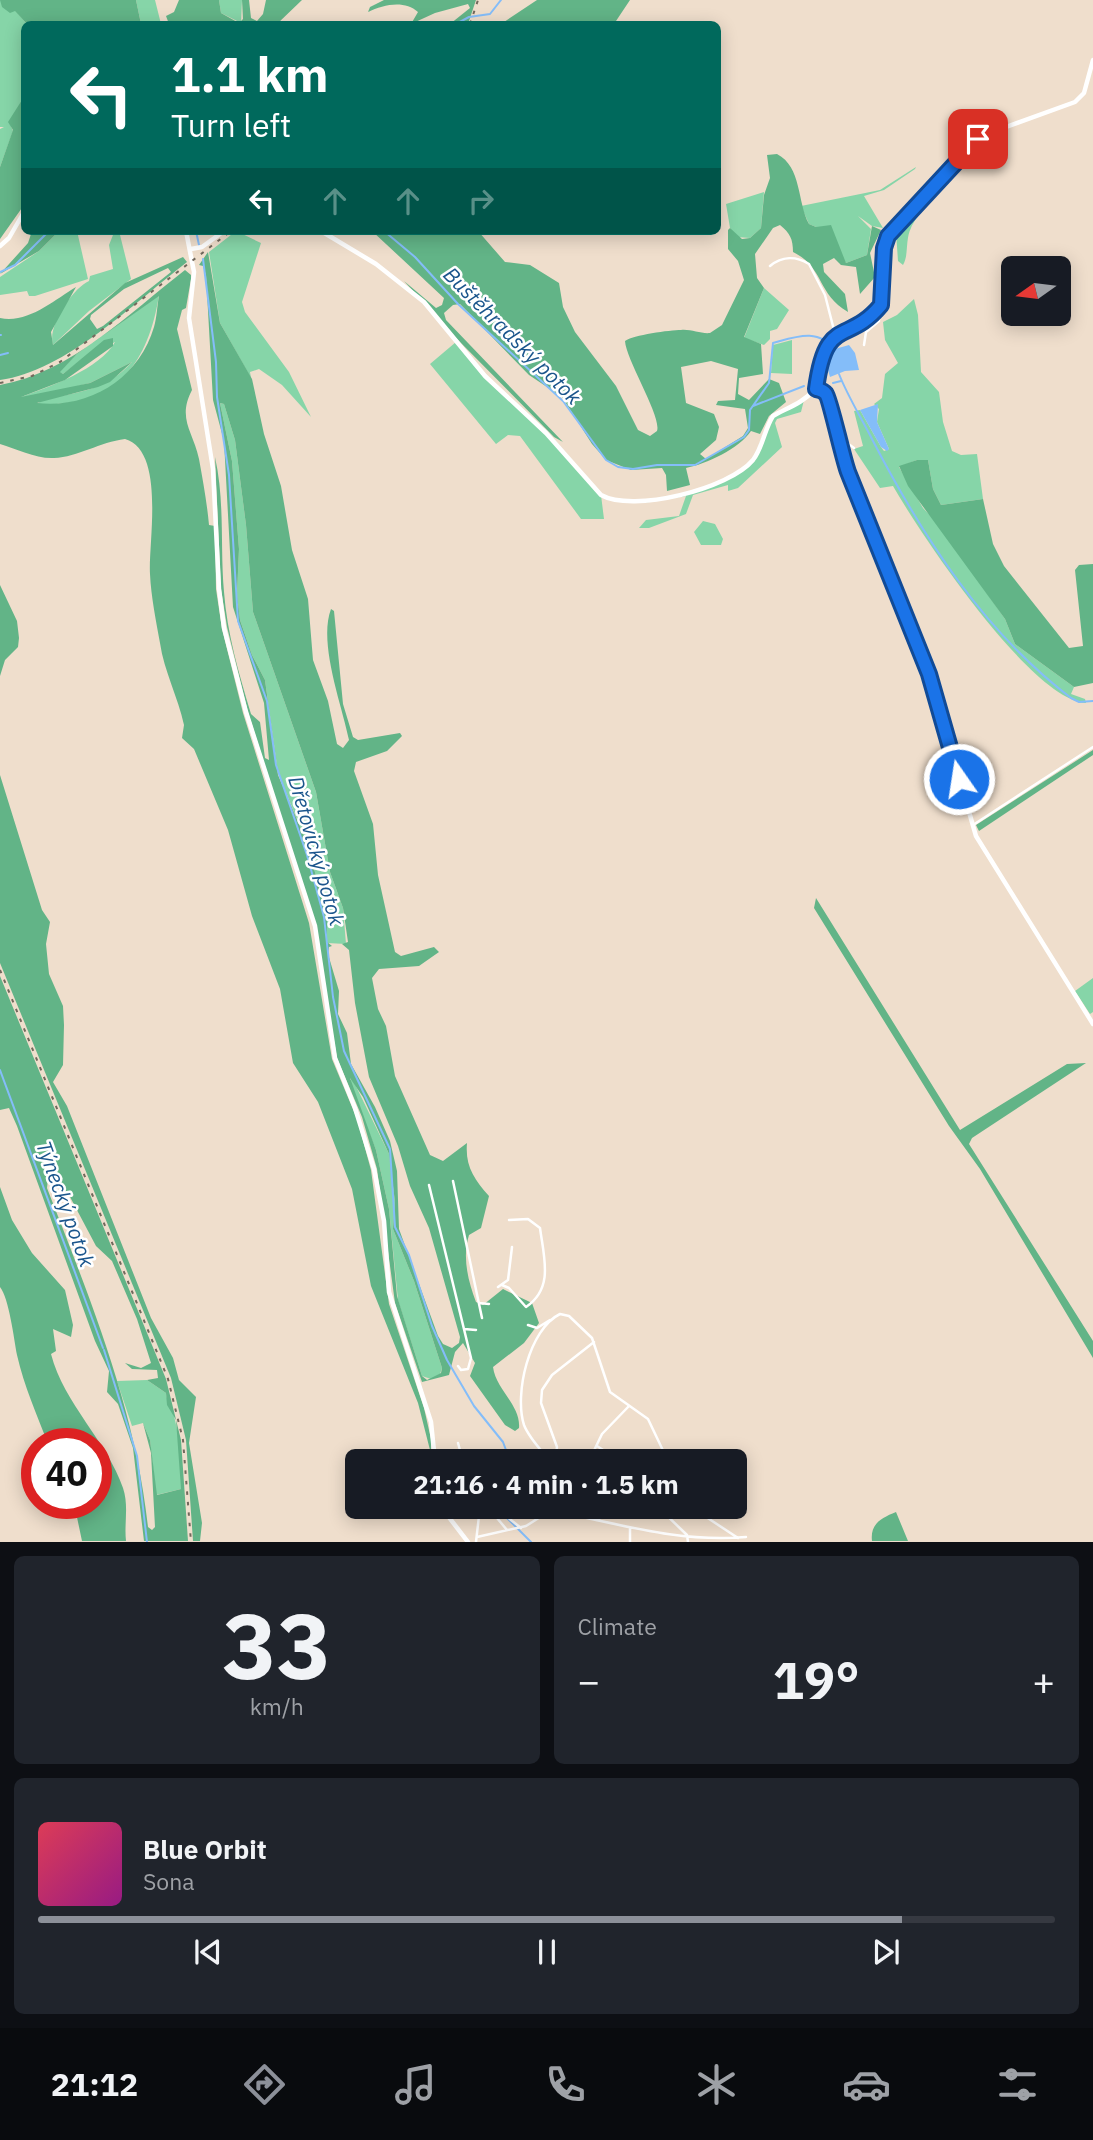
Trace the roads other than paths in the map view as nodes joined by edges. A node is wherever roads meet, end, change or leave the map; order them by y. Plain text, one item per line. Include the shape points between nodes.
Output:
1 (1093, 60) edge
2 (21, 217) edge
3 (187, 235) edge
4 (218, 235) edge
5 (328, 235) edge
6 (0, 246) edge
7 (191, 249) junction
8 (770, 266) dead end
9 (878, 309) junction
10 (835, 334) junction
11 (864, 345) dead end
12 (816, 389) junction
13 (835, 434) junction
14 (854, 448) dead end
15 (1093, 747) edge
16 (972, 826) junction
17 (1093, 1024) edge
18 (453, 1181) dead end
19 (429, 1185) dead end
20 (509, 1220) dead end
21 (512, 1247) dead end
22 (477, 1301) junction
23 (489, 1304) dead end
24 (482, 1318) dead end
25 (553, 1318) junction
26 (528, 1325) dead end
27 (464, 1329) junction
28 (476, 1330) dead end
29 (594, 1342) junction
30 (457, 1367) dead end
31 (629, 1406) junction
32 (458, 1443) dead end
33 (596, 1446) junction
34 (434, 1449) edge
35 (460, 1449) edge
36 (541, 1449) edge
37 (557, 1449) edge
38 (595, 1449) edge
39 (601, 1449) edge
40 (663, 1449) edge
41 (450, 1519) edge
42 (479, 1519) edge
43 (498, 1519) edge
44 (509, 1519) edge
45 (534, 1519) edge
46 (593, 1519) edge
47 (669, 1519) edge
48 (709, 1519) edge
49 (599, 1520) joint
50 (630, 1528) junction
51 (517, 1529) junction
52 (507, 1530) junction
53 (746, 1537) dead end
54 (738, 1538) junction
55 (477, 1539) edge
56 (688, 1540) edge
57 (468, 1542) edge
58 (630, 1542) edge

1 - 9 street via 1080,98 984,135 895,227 884,245 884,295
2 - 6 street
3 - 7 street
4 - 7 street
5 - 12 street via 383,269 424,302 485,376 546,433 590,485 612,501 655,499 729,478 752,460 772,416
7 - 34 street via 194,272 189,318 213,469 224,628 314,926 335,1058 374,1170 384,1221 389,1292 431,1422
8 - 10 street via 786,258 809,264 825,295
9 - 10 street
9 - 11 street via 879,321 866,332
10 - 12 street via 823,353
12 - 13 street via 827,396
13 - 14 street
13 - 16 street via 929,674
15 - 16 street
16 - 17 street
18 - 22 street
19 - 27 street
20 - 21 street via 527,1219 540,1228 545,1280 539,1298 526,1307 509,1288 500,1286 511,1271
22 - 23 street
22 - 24 street
25 - 26 street via 537,1328
25 - 29 street via 569,1316
25 - 36 street via 542,1330 521,1383 524,1425
27 - 28 street
27 - 30 street via 471,1364 465,1370
29 - 31 street via 610,1392
29 - 37 street via 552,1375 542,1390 541,1403
31 - 33 street
31 - 40 street via 652,1425
32 - 35 street
33 - 38 street
33 - 39 street
41 - 57 street
42 - 55 street
43 - 52 street
44 - 51 street
45 - 51 street
46 - 49 street
47 - 56 street
48 - 54 street
49 - 50 street
50 - 56 street
50 - 58 street
51 - 52 street
52 - 55 street
53 - 54 street
54 - 56 street

